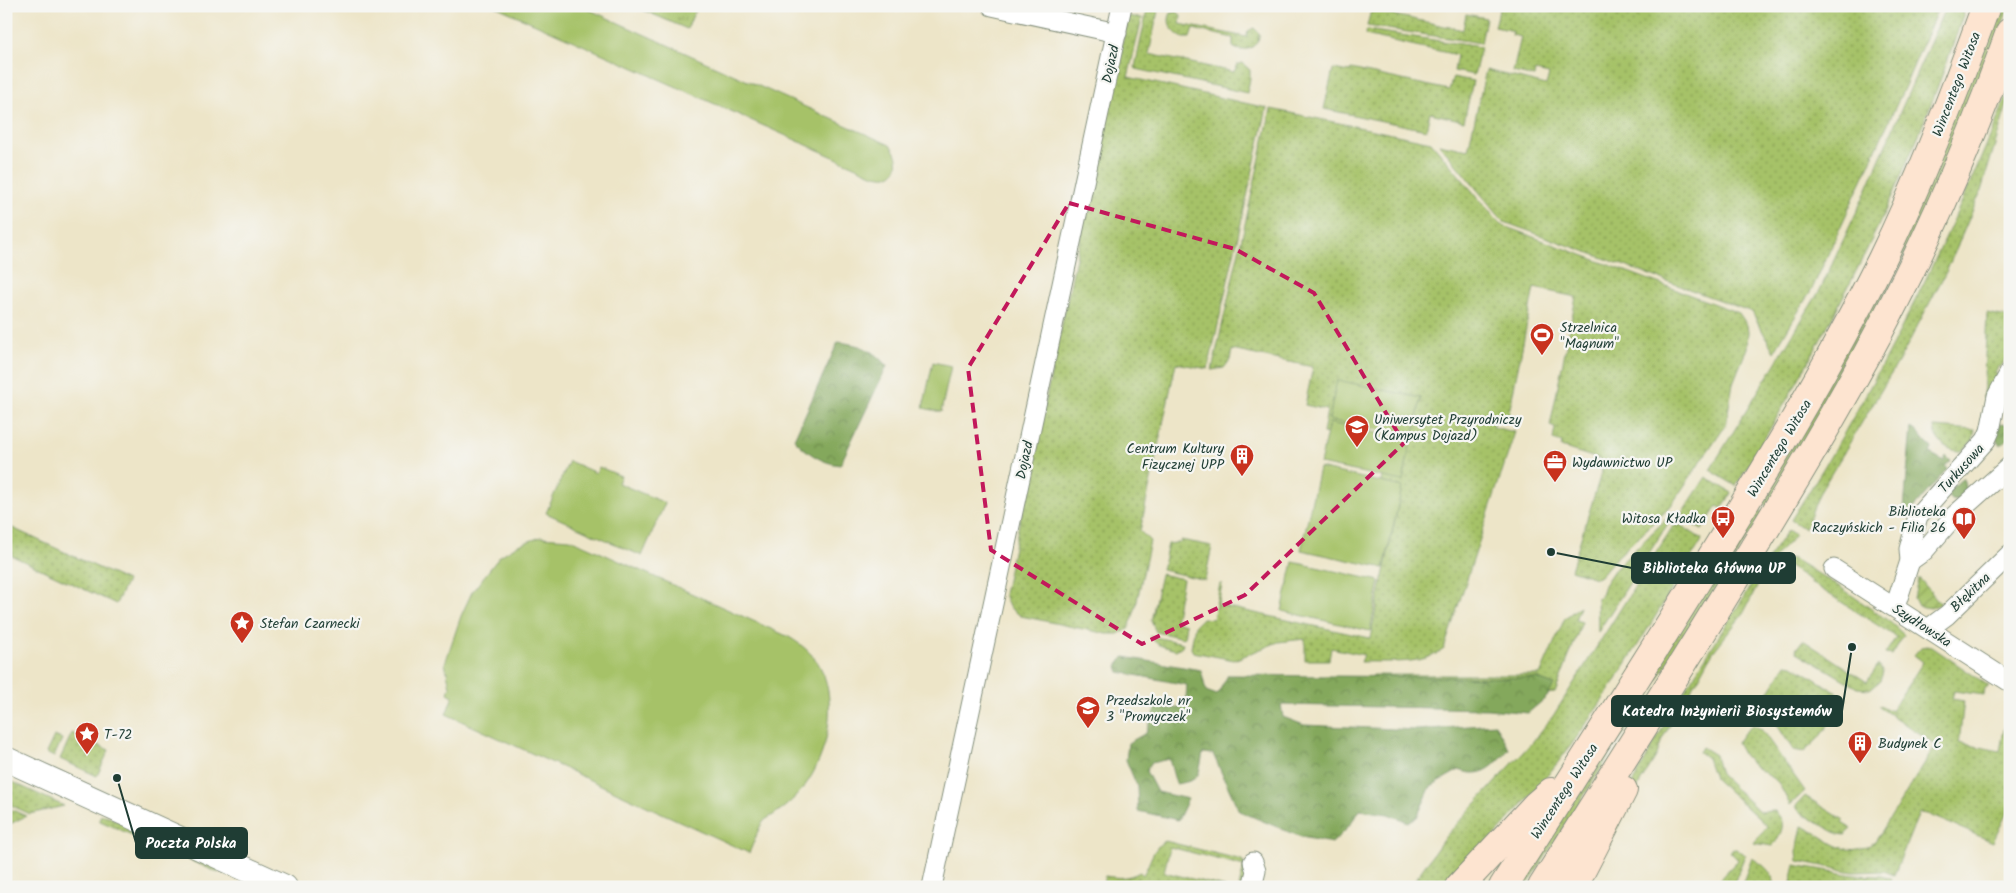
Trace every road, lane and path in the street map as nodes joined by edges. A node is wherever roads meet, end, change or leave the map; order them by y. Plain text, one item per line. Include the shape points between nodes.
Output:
1 (992, 6) edge
2 (1122, 6) edge
3 (1971, 6) edge
4 (1986, 6) edge
5 (2010, 32) edge
6 (1117, 33) junction
7 (1930, 151) junction
8 (2010, 372) edge
9 (2010, 466) edge
10 (2010, 554) edge
11 (1910, 561) junction
12 (1834, 569) dead end
13 (1895, 607) junction
14 (1928, 629) junction
15 (1694, 647) junction
16 (2010, 682) edge
17 (6, 759) edge
18 (1580, 766) junction
19 (1253, 862) dead end
20 (285, 887) edge
21 (932, 887) edge
22 (1252, 887) edge
23 (1459, 887) edge
24 (1503, 887) edge
25 (1542, 887) edge
26 (1573, 887) edge

1 - 6 street, Dojazd
2 - 6 street, Dojazd
3 - 7 main road
4 - 7 main road, Wincentego Witosa
5 - 15 main road via 1976,122 1896,300 1834,415
6 - 21 street, Dojazd
7 - 18 main road, Wincentego Witosa via 1882,259 1798,416
8 - 11 street, Turkusowa via 1997,396 1986,440 1918,516 1909,549
9 - 11 street, Turkusowa
10 - 14 street, Błękitna
11 - 13 street, Turkusowa
12 - 13 street, Szydłowska
13 - 14 street, Szydłowska
14 - 16 street, Szydłowska
15 - 25 main road
15 - 26 main road
17 - 20 street
18 - 23 main road via 1536,805
18 - 24 main road, Wincentego Witosa
19 - 22 street via 1256,871

